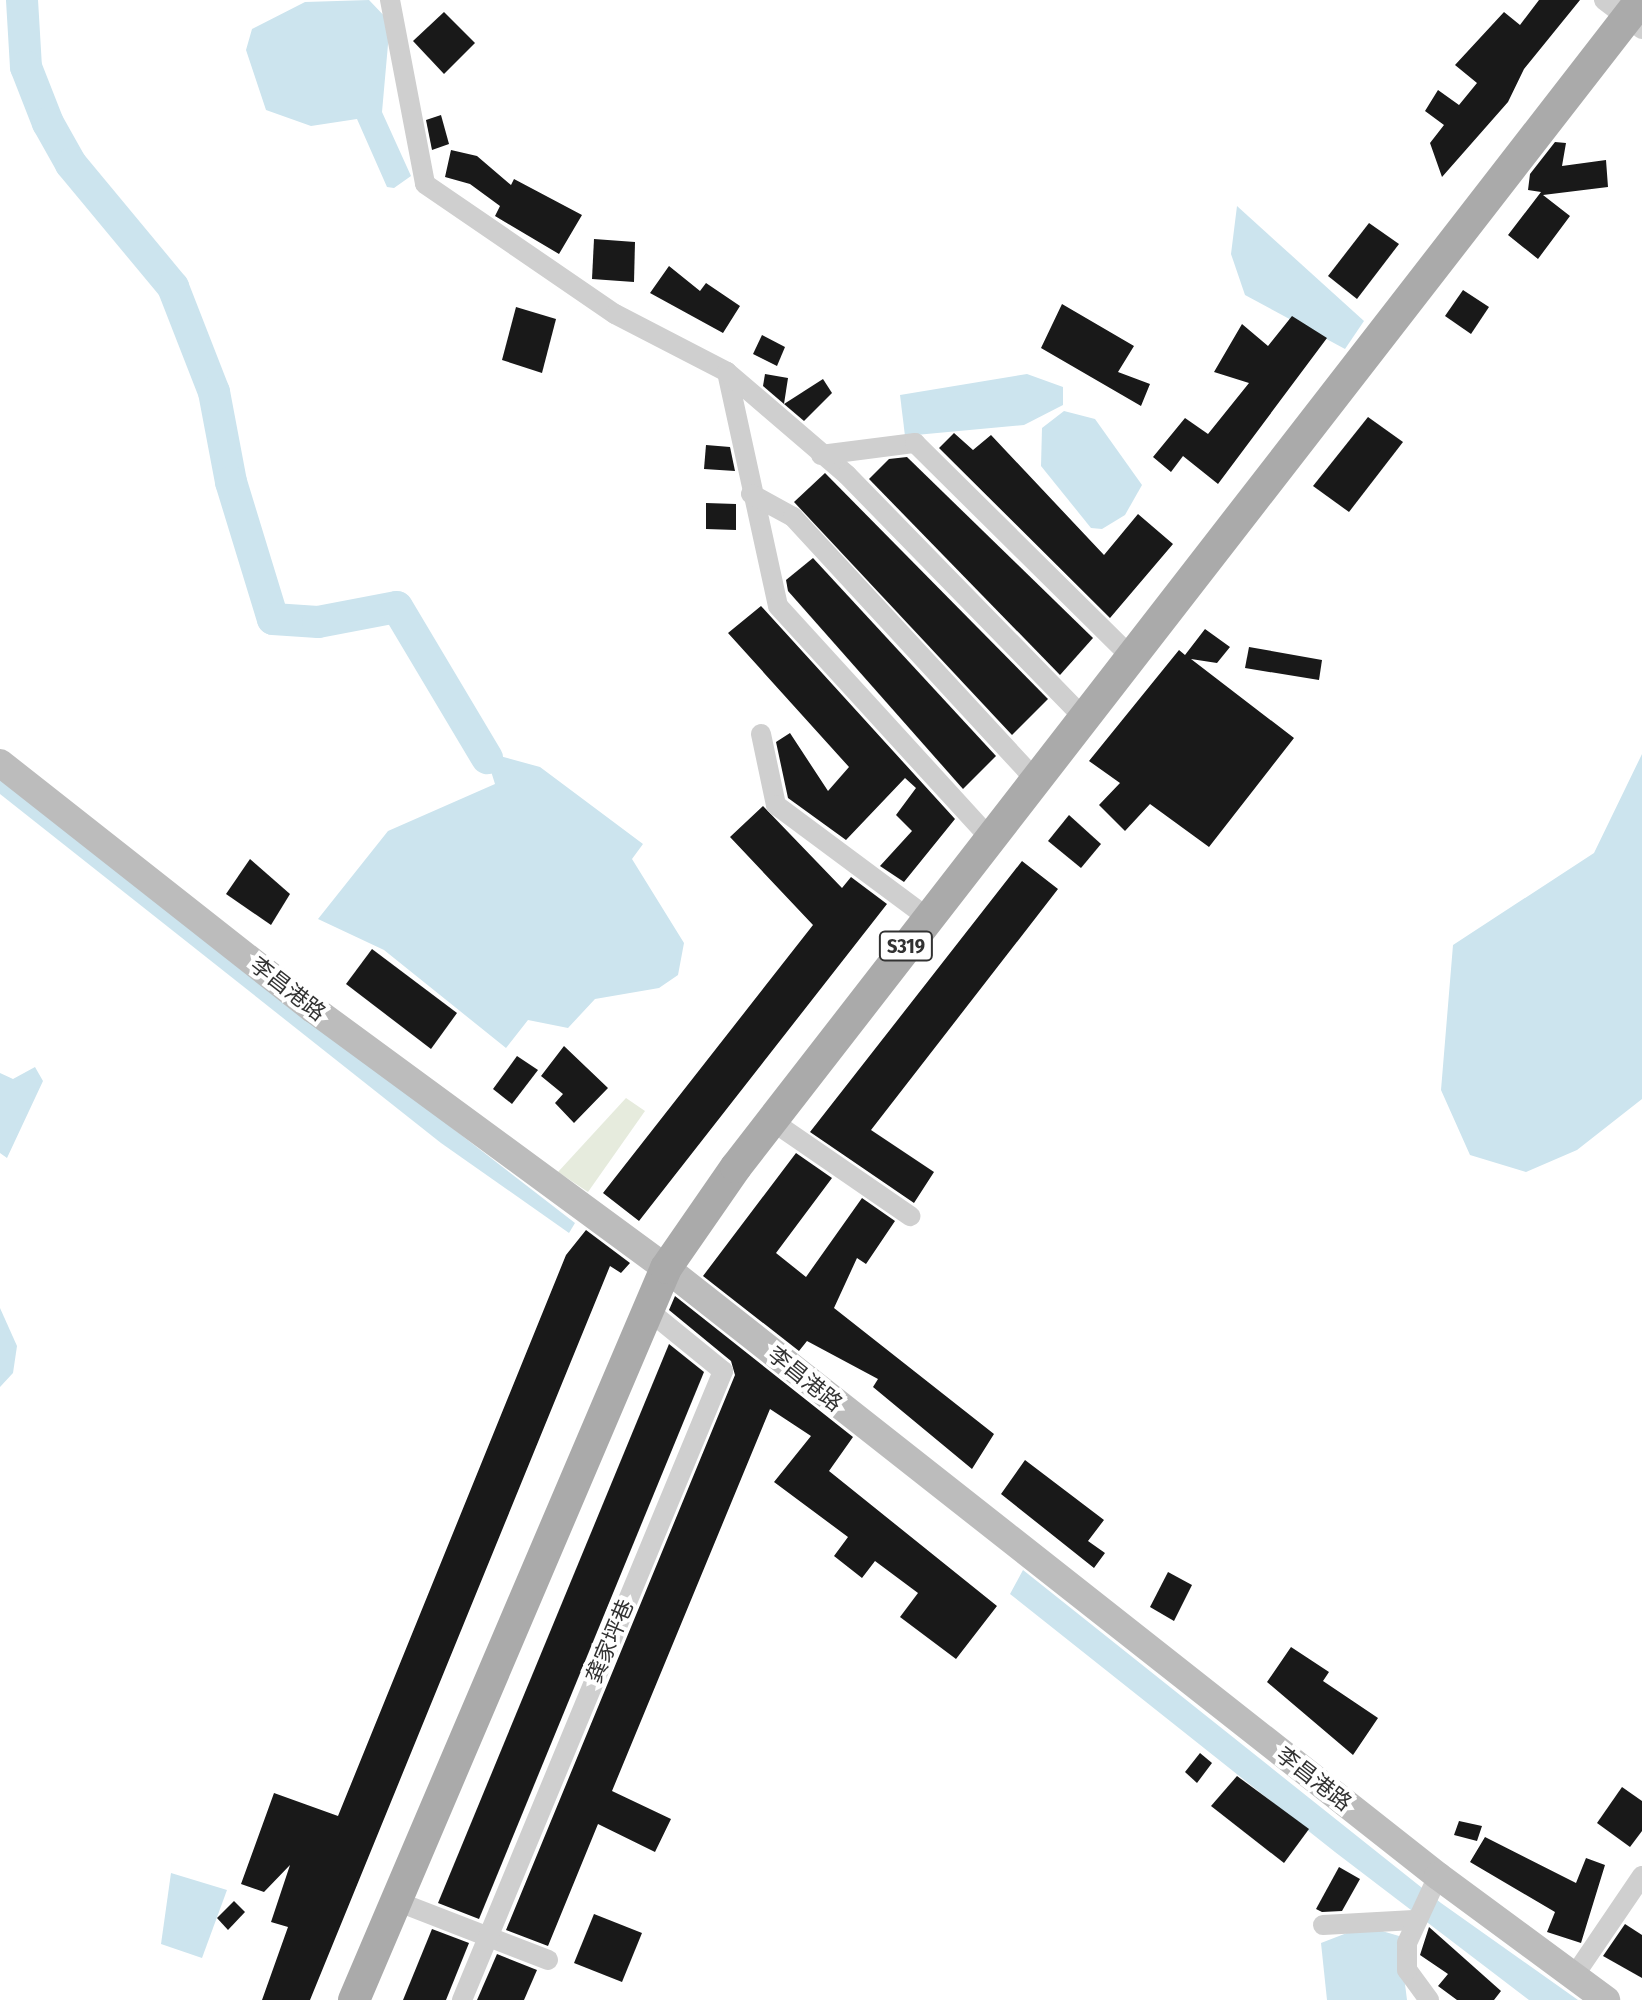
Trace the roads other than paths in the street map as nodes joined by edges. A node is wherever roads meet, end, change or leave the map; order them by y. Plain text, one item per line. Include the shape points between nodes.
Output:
1 (390, 0) edge
2 (1629, 12) edge
3 (727, 372) junction
4 (821, 455) junction
5 (751, 494) junction
6 (1130, 656) junction
7 (1083, 717) junction
8 (761, 734) dead end
9 (0, 763) edge
10 (1035, 779) junction
11 (990, 838) junction
12 (928, 918) junction
13 (772, 1121) junction
14 (910, 1216) dead end
15 (666, 1268) junction
16 (648, 1310) junction
17 (1642, 1876) edge
18 (1436, 1882) junction
19 (396, 1901) junction
20 (1415, 1919) junction
21 (1323, 1925) dead end
22 (487, 1935) junction
23 (548, 1960) dead end
24 (1574, 1976) junction
25 (354, 2000) edge
26 (462, 2000) edge
27 (1429, 2000) edge
28 (1606, 2000) edge

1 - 3 street via 403,93 425,184 436,198 615,314
2 - 6 main road, S319
3 - 4 street
3 - 5 street
4 - 6 street via 881,441 915,443
4 - 7 street
5 - 10 street via 793,517
5 - 11 street via 778,606
6 - 7 main road, S319
7 - 10 main road, S319
8 - 12 street via 776,805
9 - 15 street, 李昌港路 via 313,1009
10 - 11 main road, S319
11 - 12 main road, S319
12 - 13 main road, S319
13 - 14 street
13 - 15 main road, S319
15 - 16 main road, S319
15 - 18 street, 李昌港路
16 - 19 main road, S319
16 - 22 street, 龚家坪巷 via 723,1371
17 - 24 street
18 - 20 street
18 - 24 street, 李昌港路
19 - 22 street
19 - 25 main road, S319
20 - 21 street
20 - 27 street via 1407,1970
22 - 23 street
22 - 26 street, 龚家坪巷
24 - 28 street, 李昌港路

